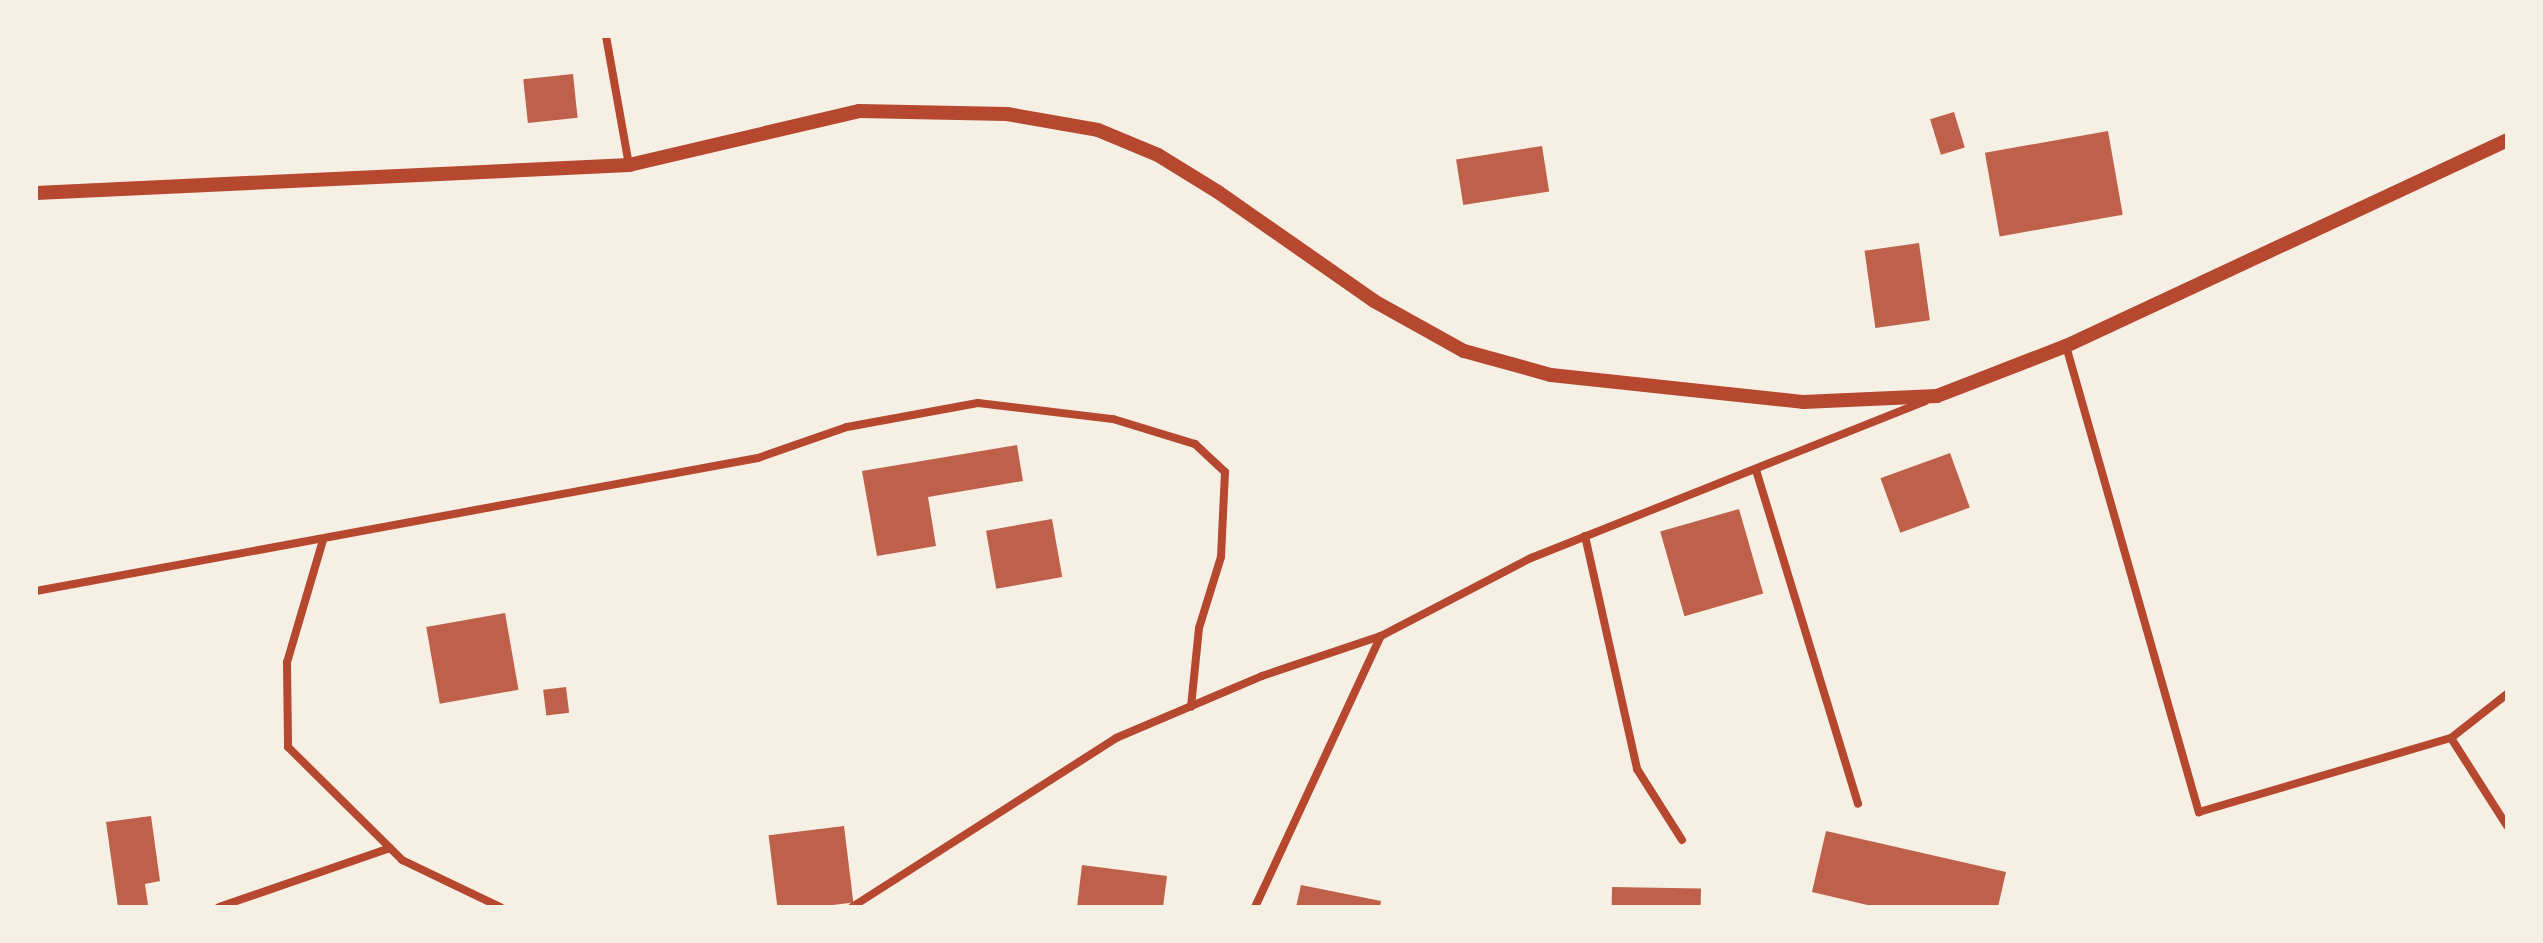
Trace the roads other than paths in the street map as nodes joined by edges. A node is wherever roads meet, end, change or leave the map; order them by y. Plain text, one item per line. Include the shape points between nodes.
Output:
1 (606, 36) edge
2 (2507, 140) edge
3 (629, 165) junction
4 (36, 193) edge
5 (2066, 346) junction
6 (1937, 396) junction
7 (1756, 470) junction
8 (1585, 536) junction
9 (323, 540) junction
10 (36, 591) edge
11 (1381, 636) junction
12 (2507, 694) edge
13 (1191, 707) junction
14 (2451, 738) junction
15 (1858, 804) dead end
16 (2507, 826) edge
17 (1682, 840) dead end
18 (390, 848) junction
19 (219, 907) edge
20 (500, 907) edge
21 (852, 907) edge
22 (1255, 907) edge

1 - 3 street
2 - 5 street
3 - 4 street
3 - 6 street via 859,111 1007,114 1098,130 1158,155 1374,301 1464,351 1551,375 1803,402
5 - 6 street
5 - 14 street via 2199,812
6 - 7 street
7 - 8 street
7 - 15 street
8 - 11 street via 1531,558
8 - 17 street via 1637,769
9 - 10 street
9 - 13 street via 758,458 847,427 978,403 1113,419 1195,444 1225,472 1221,557 1199,628
9 - 18 street via 287,662 288,747
11 - 13 street via 1262,676
11 - 22 street
12 - 14 street
13 - 21 street via 1116,738
14 - 16 street
18 - 19 street
18 - 20 street via 402,860

